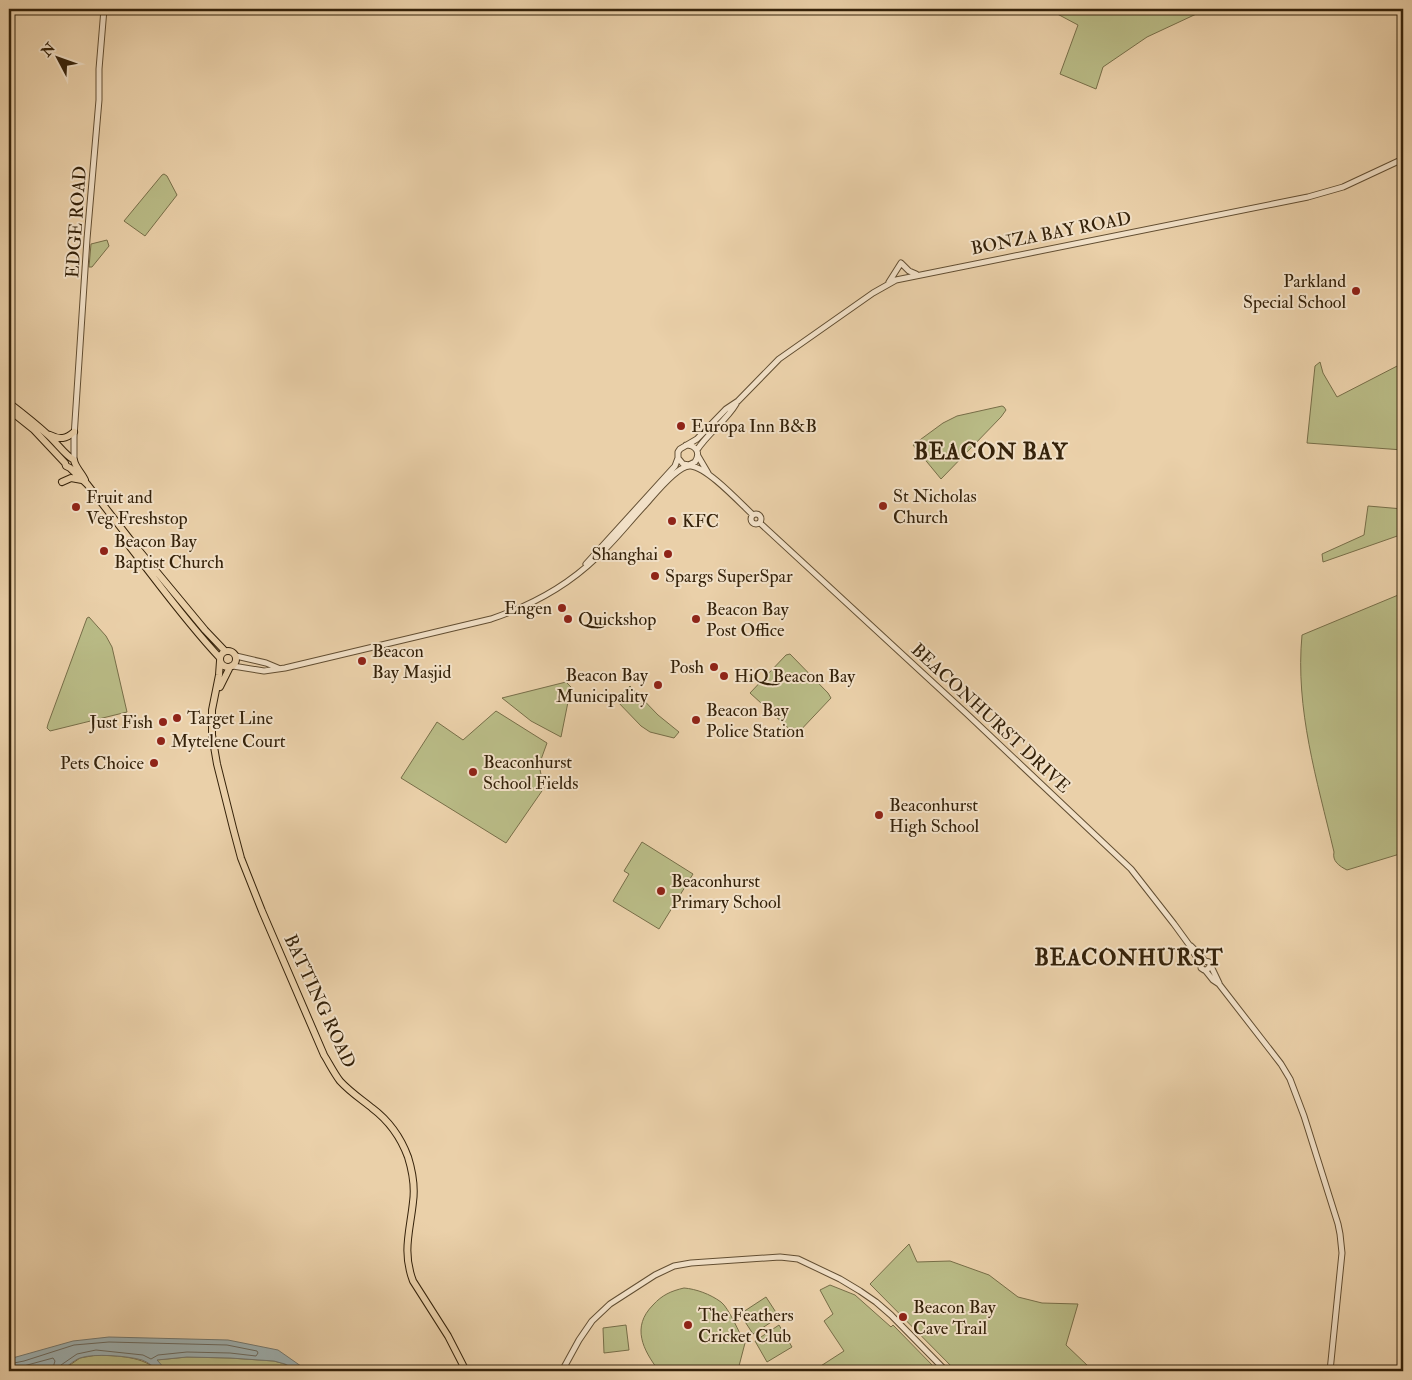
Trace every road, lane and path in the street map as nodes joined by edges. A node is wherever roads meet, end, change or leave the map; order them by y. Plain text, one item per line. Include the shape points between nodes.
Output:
1 (104, 9) edge
2 (1403, 159) edge
3 (918, 275) junction
4 (887, 284) junction
5 (738, 401) junction
6 (9, 403) edge
7 (9, 410) edge
8 (46, 434) junction
9 (74, 435) junction
10 (686, 445) junction
11 (697, 453) junction
12 (678, 458) junction
13 (70, 462) junction
14 (689, 465) junction
15 (708, 474) junction
16 (62, 482) dead end
17 (85, 482) junction
18 (118, 524) junction
19 (576, 576) junction
20 (225, 651) junction
21 (236, 656) junction
22 (220, 659) junction
23 (232, 666) junction
24 (278, 668) junction
25 (214, 700) junction
26 (466, 1371) edge
27 (562, 1371) edge
28 (946, 1371) edge
29 (1330, 1371) edge

1 - 9 street, EDGE ROAD
2 - 3 street, BONZA BAY ROAD via 1343,187 1308,197
3 - 4 street, BONZA BAY ROAD
3 - 4 street via 901,263
4 - 5 street, BONZA BAY ROAD via 779,359
5 - 10 street, BONZA BAY ROAD via 697,439
5 - 11 street, BONZA BAY ROAD
6 - 8 main road
7 - 13 main road
8 - 9 main road via 64,439
8 - 13 main road via 65,452
9 - 13 street, EDGE ROAD
10 - 11 street via 692,446
10 - 12 street via 678,452
11 - 14 street via 695,462
11 - 15 street
12 - 14 street
12 - 19 street via 675,466
13 - 17 main road via 80,469
14 - 15 street
14 - 19 street via 674,474 597,558
15 - 29 street, BEACONHURST DRIVE via 753,515 759,515 760,522 1131,869 1193,952 1203,962 1209,962 1213,980 1281,1064 1304,1116 1339,1228 1342,1253
16 - 17 main road via 71,478
17 - 18 main road
18 - 20 main road
18 - 22 main road via 130,547
19 - 24 street via 522,607 491,618
20 - 21 main road via 230,650
20 - 22 main road
21 - 23 main road
21 - 24 street
22 - 23 main road via 225,667
22 - 25 main road, BATTING ROAD
23 - 24 street via 264,671
23 - 25 main road, BATTING ROAD
25 - 26 main road, BATTING ROAD via 214,745 242,858 324,1055 337,1076 383,1118 403,1146 414,1196 407,1245 410,1274
27 - 28 street via 592,1321 610,1304 655,1275 674,1266 691,1263 780,1257 798,1259 860,1291 891,1315

